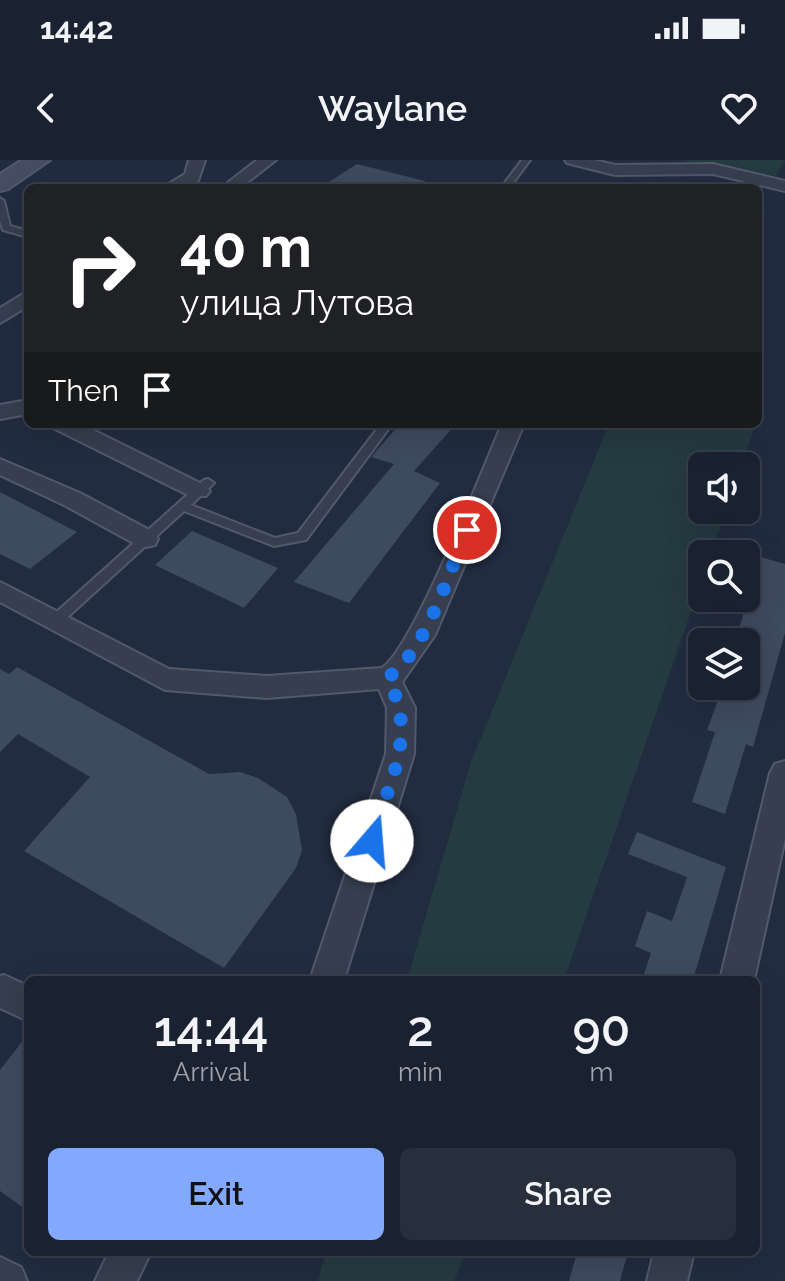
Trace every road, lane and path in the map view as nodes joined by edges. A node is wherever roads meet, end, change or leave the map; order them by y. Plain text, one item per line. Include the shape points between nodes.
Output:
1 (38, 160) edge
2 (197, 160) edge
3 (268, 160) edge
4 (526, 160) edge
5 (573, 160) edge
6 (615, 170) junction
7 (0, 184) edge
8 (178, 184) edge
9 (235, 184) edge
10 (508, 184) edge
11 (610, 184) edge
12 (785, 186) edge
13 (0, 201) edge
14 (24, 233) edge
15 (24, 300) edge
16 (0, 317) edge
17 (24, 408) edge
18 (0, 412) edge
19 (71, 428) edge
20 (384, 428) edge
21 (511, 428) edge
22 (0, 466) edge
23 (196, 493) junction
24 (146, 539) junction
25 (0, 591) edge
26 (56, 620) junction
27 (387, 678) junction
28 (785, 773) edge
29 (328, 976) edge
30 (738, 976) edge
31 (0, 992) edge
32 (24, 1002) edge
33 (129, 1256) edge
34 (673, 1256) edge
35 (0, 1277) edge
36 (7, 1281) edge
37 (115, 1281) edge
38 (667, 1281) edge

1 - 7 main road
2 - 8 street via 192,177
3 - 9 street
4 - 10 lane
5 - 6 street
6 - 11 street
6 - 12 street via 713,169
13 - 14 lane via 6,228
15 - 16 street
17 - 18 street
19 - 23 street
20 - 23 lane via 302,537 274,542
21 - 27 street via 422,635 398,671
22 - 24 street
23 - 24 lane
24 - 26 lane
25 - 26 street
26 - 27 street via 165,679 267,687
27 - 29 street via 401,708 400,754
28 - 30 street
31 - 32 street
33 - 37 street
34 - 38 street
35 - 36 street

